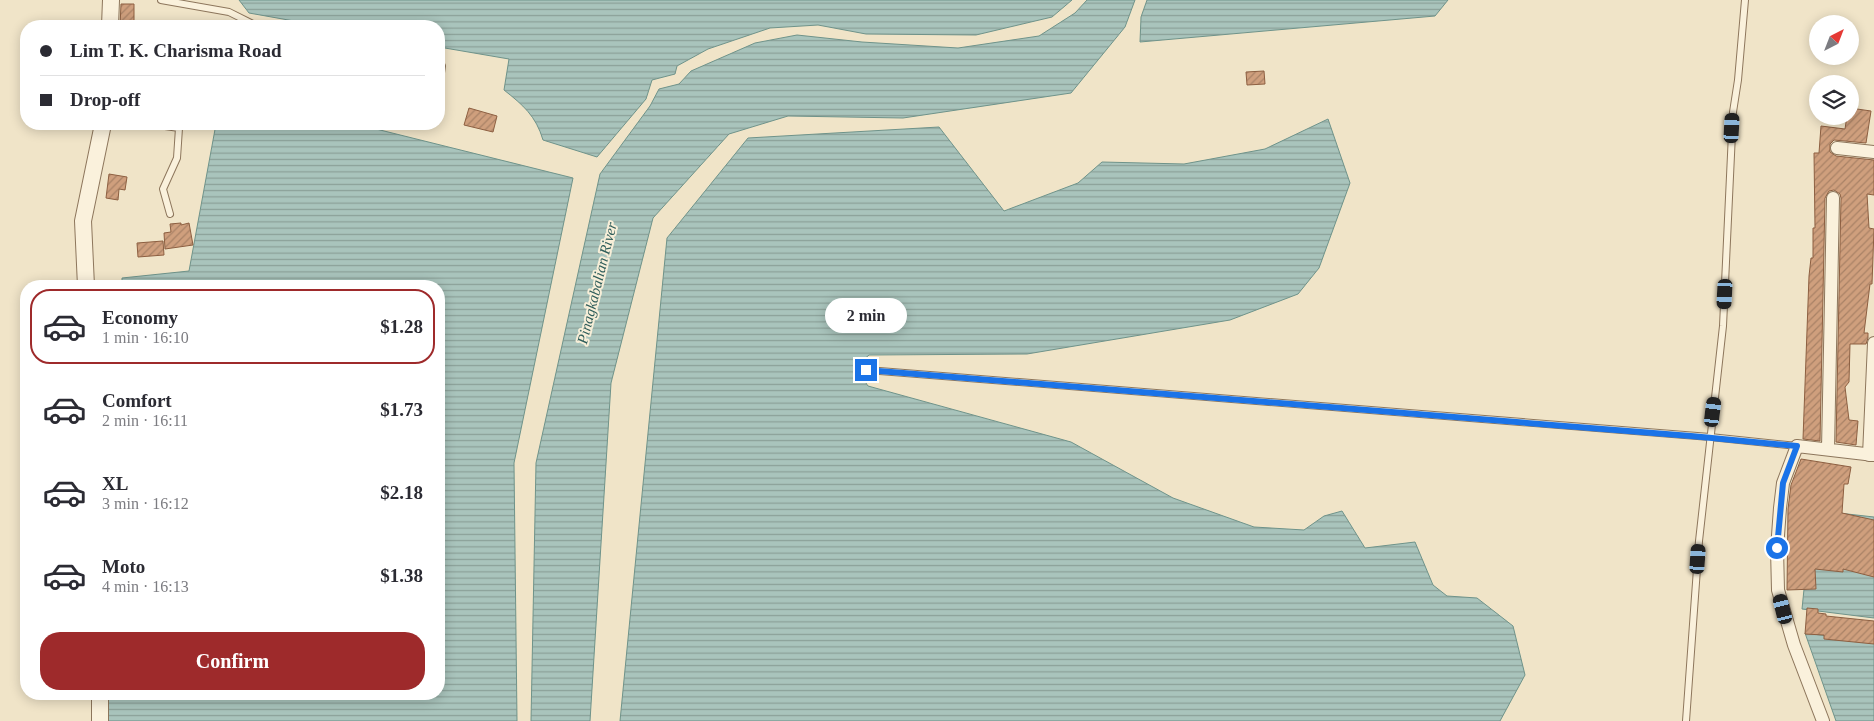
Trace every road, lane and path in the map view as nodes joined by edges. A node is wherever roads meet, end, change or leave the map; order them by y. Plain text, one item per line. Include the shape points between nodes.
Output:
1 (111, 0) edge
2 (162, 0) edge
3 (1745, 0) edge
4 (110, 20) edge
5 (245, 20) edge
6 (101, 130) edge
7 (180, 130) edge
8 (1837, 148) dead end
9 (1874, 152) edge
10 (1833, 198) dead end
11 (170, 214) dead end
12 (86, 280) edge
13 (1874, 343) edge
14 (866, 370) dead end
15 (1710, 437) junction
16 (1797, 446) junction
17 (1828, 450) junction
18 (1872, 455) edge
19 (100, 700) edge
20 (100, 721) edge
21 (1686, 721) edge
22 (1823, 721) edge

1 - 4 street
2 - 5 lane via 229,12
3 - 15 lane via 1733,112 1723,326
6 - 12 street via 83,221
7 - 11 lane via 177,158 163,189
8 - 9 street
10 - 17 street
13 - 18 street
14 - 15 lane
15 - 16 lane
15 - 21 lane
16 - 17 street
16 - 22 street via 1783,483 1777,548 1778,590 1794,645
17 - 18 street
19 - 20 street

